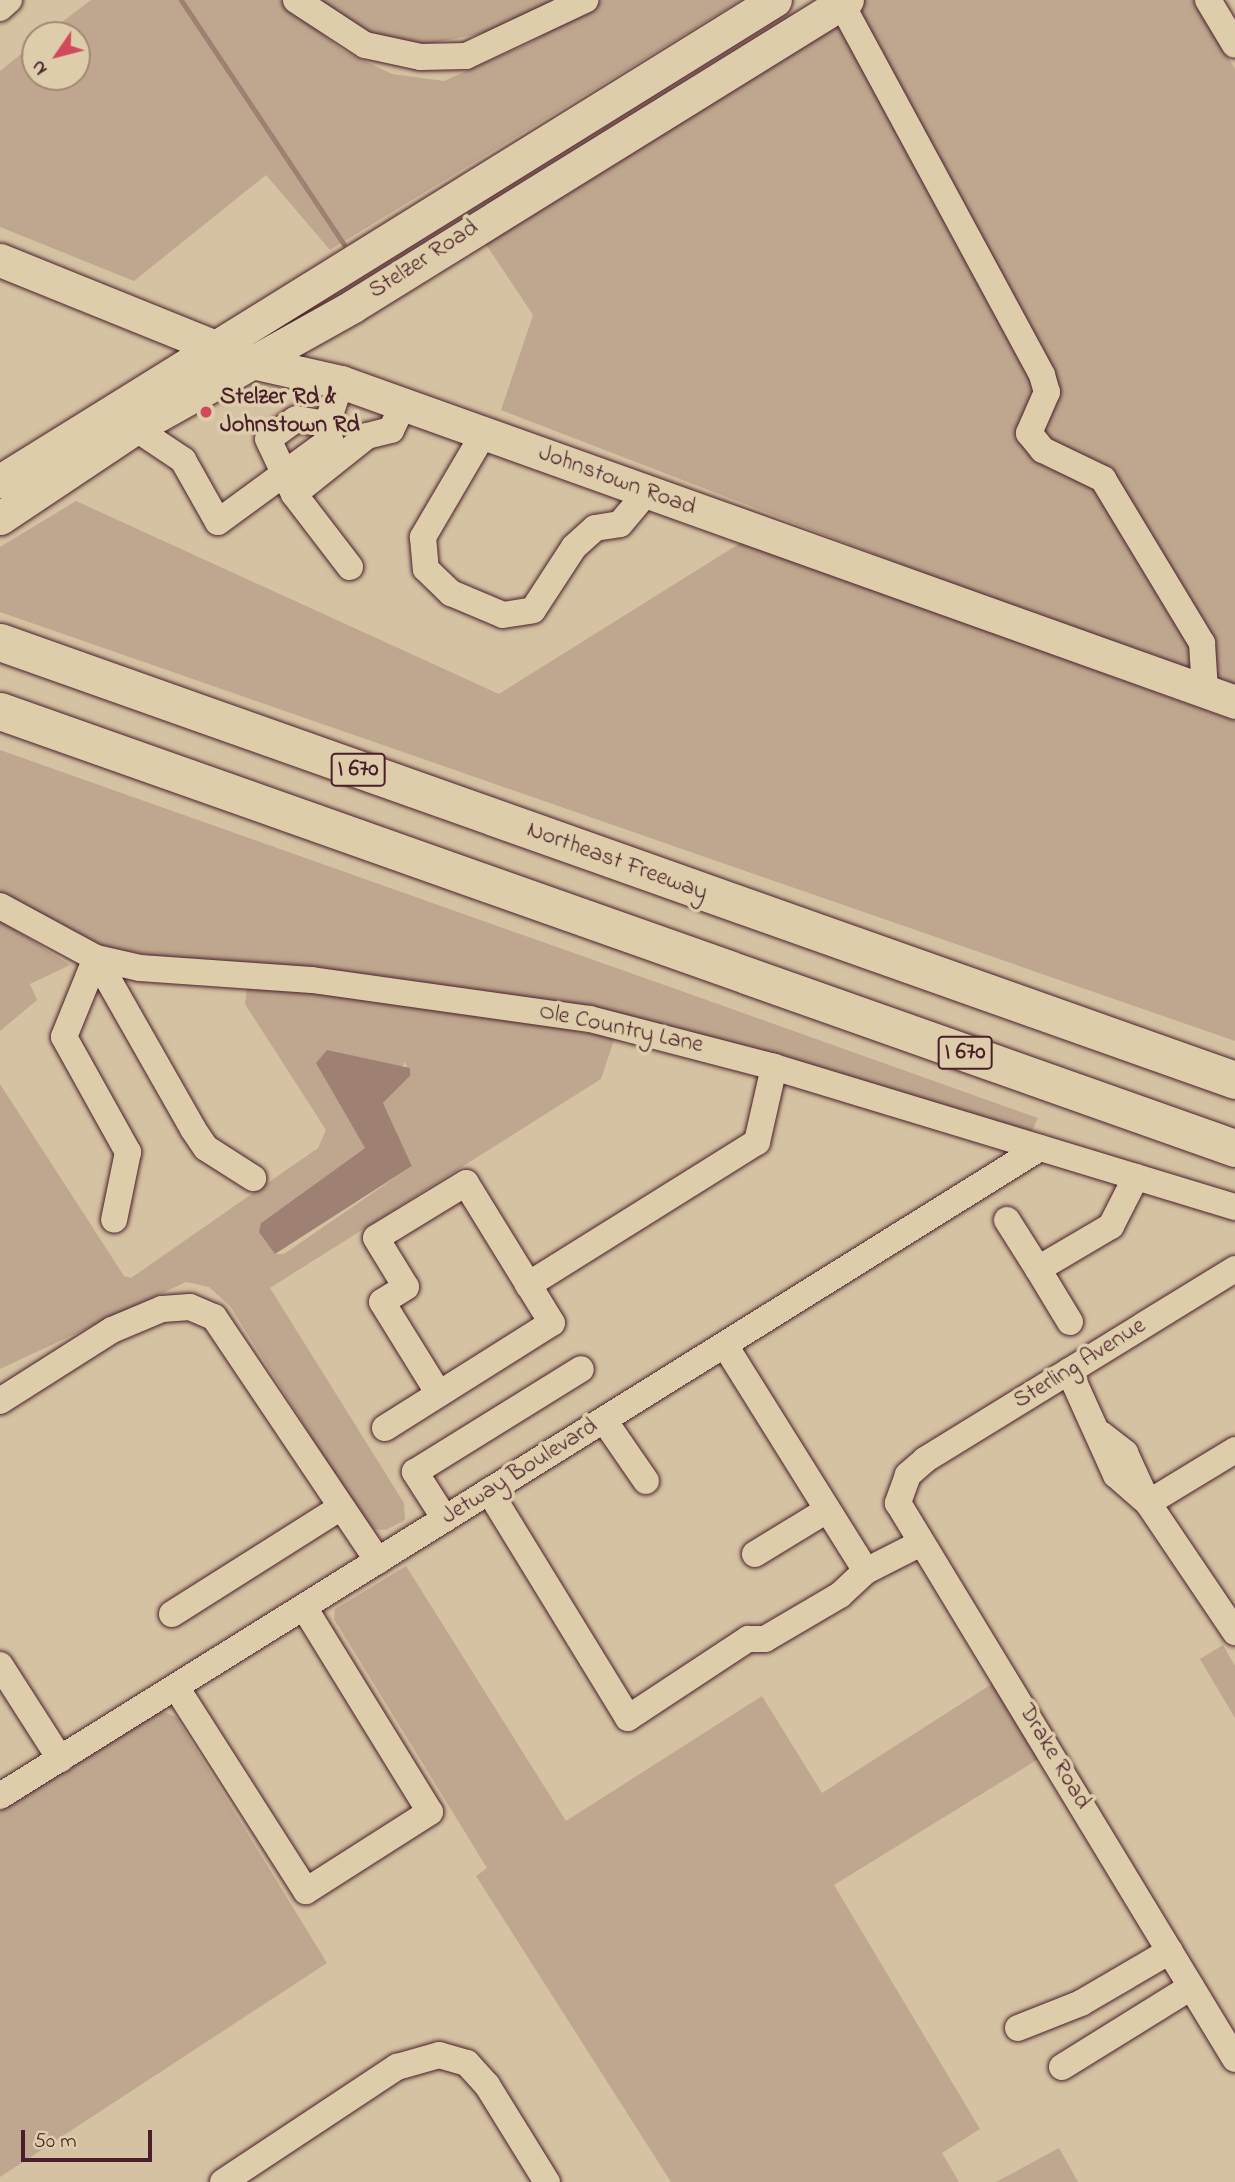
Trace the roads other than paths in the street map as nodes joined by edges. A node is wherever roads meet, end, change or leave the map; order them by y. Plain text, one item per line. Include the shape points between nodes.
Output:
1 (9, 0) edge
2 (296, 0) edge
3 (585, 0) edge
4 (775, 0) edge
5 (1208, 0) edge
6 (844, 2) edge
7 (0, 8) edge
8 (1232, 34) edge
9 (0, 260) edge
10 (219, 344) junction
11 (252, 362) junction
12 (341, 382) junction
13 (403, 405) junction
14 (327, 424) junction
15 (135, 428) junction
16 (484, 433) junction
17 (0, 481) edge
18 (291, 484) junction
19 (647, 492) junction
20 (0, 518) edge
21 (350, 567) dead end
22 (0, 642) edge
23 (1220, 697) edge
24 (0, 711) edge
25 (0, 906) edge
26 (96, 958) junction
27 (774, 1067) junction
28 (1235, 1080) edge
29 (1041, 1148) junction
30 (1235, 1148) edge
31 (1136, 1177) junction
32 (253, 1178) dead end
33 (1235, 1207) edge
34 (114, 1220) dead end
35 (1007, 1220) dead end
36 (1038, 1269) junction
37 (1235, 1269) edge
38 (528, 1285) junction
39 (1070, 1322) dead end
40 (725, 1345) junction
41 (582, 1369) dead end
42 (1069, 1371) junction
43 (439, 1394) junction
44 (0, 1401) edge
45 (604, 1420) junction
46 (385, 1428) dead end
47 (1235, 1450) edge
48 (925, 1460) joint
49 (646, 1481) dead end
50 (489, 1491) junction
51 (1148, 1503) junction
52 (341, 1507) junction
53 (827, 1510) junction
54 (445, 1519) junction
55 (919, 1545) junction
56 (755, 1554) dead end
57 (378, 1561) junction
58 (866, 1572) junction
59 (304, 1607) junction
60 (172, 1614) dead end
61 (1235, 1632) edge
62 (0, 1665) edge
63 (176, 1687) junction
64 (60, 1759) junction
65 (0, 1796) edge
66 (1170, 1951) junction
67 (1191, 1987) junction
68 (1018, 2028) dead end
69 (1235, 2059) edge
70 (1062, 2067) dead end
71 (223, 2182) edge
72 (547, 2182) edge

1 - 7 street
2 - 3 street via 365,45 421,57 466,56
4 - 10 main road, Stelzer Road
5 - 8 street
6 - 11 main road, Stelzer Road
6 - 23 street via 1041,374 1047,392 1029,433 1044,450 1103,479 1202,643
9 - 10 main road, Johnstown Road
10 - 11 main road, Johnstown Road
10 - 17 main road, Stelzer Road
11 - 12 main road, Johnstown Road
11 - 15 main road, Stelzer Road
12 - 13 main road, Johnstown Road
12 - 14 street
13 - 16 main road, Johnstown Road
13 - 18 street via 391,430 368,436
14 - 18 street via 330,440
14 - 18 street via 296,419 268,439
15 - 18 street via 183,460 218,522
15 - 20 main road, Stelzer Road
16 - 19 main road, Johnstown Road
16 - 19 street via 423,537 426,569 451,593 503,615 533,610 574,547 594,528 620,524
18 - 21 street
19 - 23 main road, Johnstown Road
22 - 28 highway, Northeast Freeway / I 670
24 - 30 highway, I 670
25 - 26 street, Ole Country Lane
26 - 27 street, Ole Country Lane via 462,997 590,1019
26 - 32 street via 206,1148
26 - 34 street via 64,1037 128,1152
27 - 29 street, Ole Country Lane
27 - 38 street via 757,1142
29 - 31 street, Ole Country Lane
29 - 40 street, Jetway Boulevard
31 - 33 street, Ole Country Lane
31 - 36 street via 1111,1226
35 - 36 street
36 - 39 street
37 - 42 street, Sterling Avenue
38 - 43 street via 552,1323
38 - 43 street via 466,1183 376,1238 406,1287 382,1302
40 - 45 street, Jetway Boulevard
40 - 53 street
41 - 54 street via 415,1472
42 - 48 street, Sterling Avenue
42 - 51 street via 1101,1434 1125,1453
43 - 46 street
44 - 52 street via 112,1330 162,1310 190,1307 214,1317
45 - 49 street
45 - 50 street, Jetway Boulevard
47 - 51 street
48 - 55 street, Drake Road via 908,1475 898,1503
50 - 54 street, Jetway Boulevard
50 - 58 street via 628,1718 748,1639 765,1639 840,1595
51 - 61 street
52 - 57 street
52 - 60 street
53 - 56 street
53 - 58 street
54 - 57 street, Jetway Boulevard
55 - 58 street
55 - 66 street, Drake Road
57 - 59 street, Jetway Boulevard
59 - 63 street, Jetway Boulevard
59 - 63 street via 430,1812 306,1891
62 - 64 street
63 - 64 street, Jetway Boulevard
64 - 65 street, Jetway Boulevard
66 - 67 street, Drake Road
66 - 68 street via 1082,2003
67 - 69 street, Drake Road
67 - 70 street
71 - 72 street via 397,2067 439,2055 467,2063 487,2085

